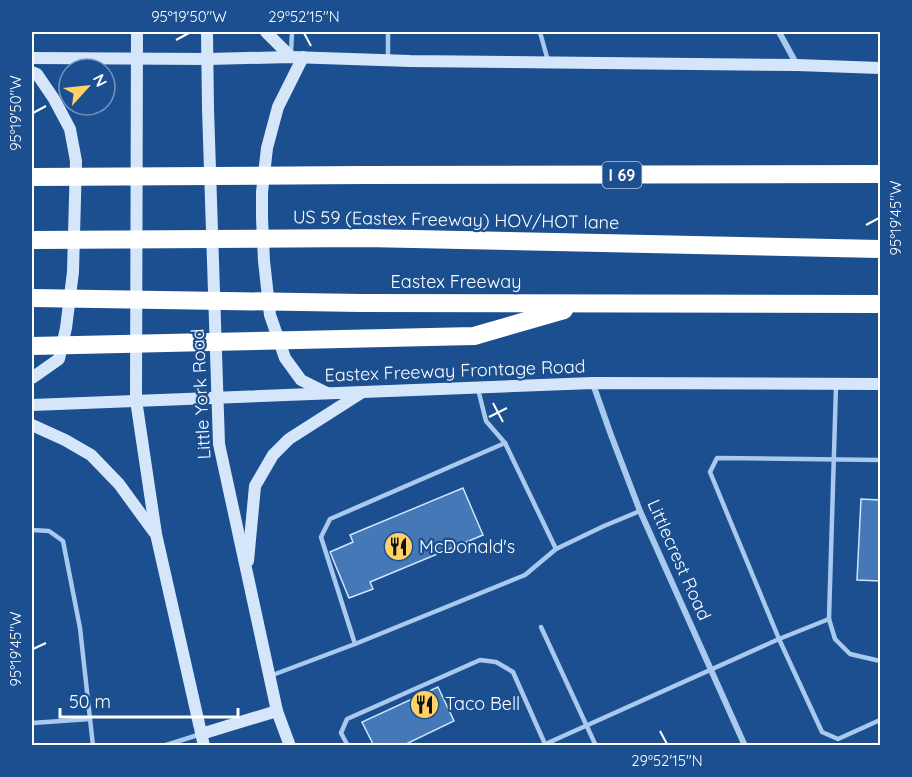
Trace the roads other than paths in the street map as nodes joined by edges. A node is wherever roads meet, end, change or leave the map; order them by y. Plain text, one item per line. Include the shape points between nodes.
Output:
1 (137, 32) edge
2 (207, 32) edge
3 (266, 32) edge
4 (292, 32) edge
5 (388, 32) edge
6 (540, 32) edge
7 (779, 32) edge
8 (297, 57) junction
9 (32, 58) edge
10 (137, 58) junction
11 (208, 59) junction
12 (387, 60) junction
13 (549, 62) junction
14 (797, 64) junction
15 (880, 68) edge
16 (32, 72) edge
17 (880, 174) edge
18 (32, 177) edge
19 (32, 240) edge
20 (880, 249) edge
21 (32, 298) edge
22 (583, 304) junction
23 (880, 304) edge
24 (32, 346) edge
25 (32, 378) edge
26 (593, 383) junction
27 (836, 383) junction
28 (880, 384) edge
29 (478, 387) junction
30 (363, 392) junction
31 (327, 393) junction
32 (218, 398) junction
33 (136, 400) junction
34 (32, 405) edge
35 (32, 425) edge
36 (506, 443) junction
37 (834, 460) junction
38 (880, 460) edge
39 (640, 511) junction
40 (32, 530) edge
41 (156, 534) junction
42 (556, 549) junction
43 (247, 574) junction
44 (829, 619) junction
45 (541, 627) dead end
46 (779, 639) junction
47 (355, 644) junction
48 (880, 661) edge
49 (711, 670) junction
50 (270, 676) junction
51 (277, 711) junction
52 (90, 719) junction
53 (880, 720) edge
54 (32, 723) edge
55 (586, 725) junction
56 (203, 740) edge
57 (543, 745) edge
58 (93, 746) edge
59 (163, 746) edge
60 (290, 746) edge
61 (348, 746) edge
62 (596, 746) edge
63 (745, 746) edge

1 - 10 main road
2 - 11 main road, Little York Road
3 - 8 main road
4 - 8 lane
5 - 12 lane
6 - 13 lane
7 - 14 street
8 - 11 main road
8 - 12 main road
8 - 31 main road via 267,148 262,192 264,261 270,315 285,358 301,380
9 - 10 main road
10 - 11 main road
10 - 33 main road
11 - 32 main road, Little York Road
12 - 13 main road
13 - 14 main road
14 - 15 main road
16 - 25 main road via 54,99 70,129 76,161 73,272 66,328 59,359
17 - 18 highway, I 69
19 - 20 highway, US 59 (Eastex Freeway) HOV/HOT lane via 365,238
21 - 22 highway, Eastex Freeway
22 - 23 highway, Eastex Freeway
22 - 24 highway via 474,336
26 - 27 main road, Eastex Freeway Frontage Road
26 - 29 main road, Eastex Freeway Frontage Road
26 - 39 street, Littlecrest Road
27 - 28 main road, Eastex Freeway Frontage Road
27 - 37 lane
29 - 30 main road, Eastex Freeway Frontage Road
29 - 36 lane via 486,421
30 - 31 main road, Eastex Freeway Frontage Road
30 - 43 main road via 289,439 267,463 255,486
31 - 32 main road, Eastex Freeway Frontage Road
32 - 33 main road, Eastex Freeway Frontage Road
32 - 43 main road, Little York Road via 219,444
33 - 34 main road, Eastex Freeway Frontage Road
33 - 41 main road
35 - 41 main road via 91,455
36 - 42 lane
36 - 47 lane via 330,519 321,537
37 - 38 lane
37 - 44 lane
37 - 46 lane via 717,458 710,472
39 - 42 lane
39 - 49 street, Littlecrest Road
40 - 52 lane via 49,531 63,542 80,627
41 - 56 main road
42 - 47 lane via 525,575
43 - 50 main road, Little York Road
44 - 46 lane
44 - 48 lane via 836,639 850,654
45 - 55 lane
46 - 49 lane
46 - 53 lane via 822,732 838,738
47 - 50 lane
49 - 55 lane
49 - 63 street, Littlecrest Road
50 - 51 main road, Little York Road
51 - 56 main road
51 - 60 main road, Little York Road
52 - 54 lane
52 - 58 lane
55 - 57 lane
55 - 62 lane
56 - 59 lane
57 - 61 lane via 513,672 496,662 480,660 347,719 341,733

